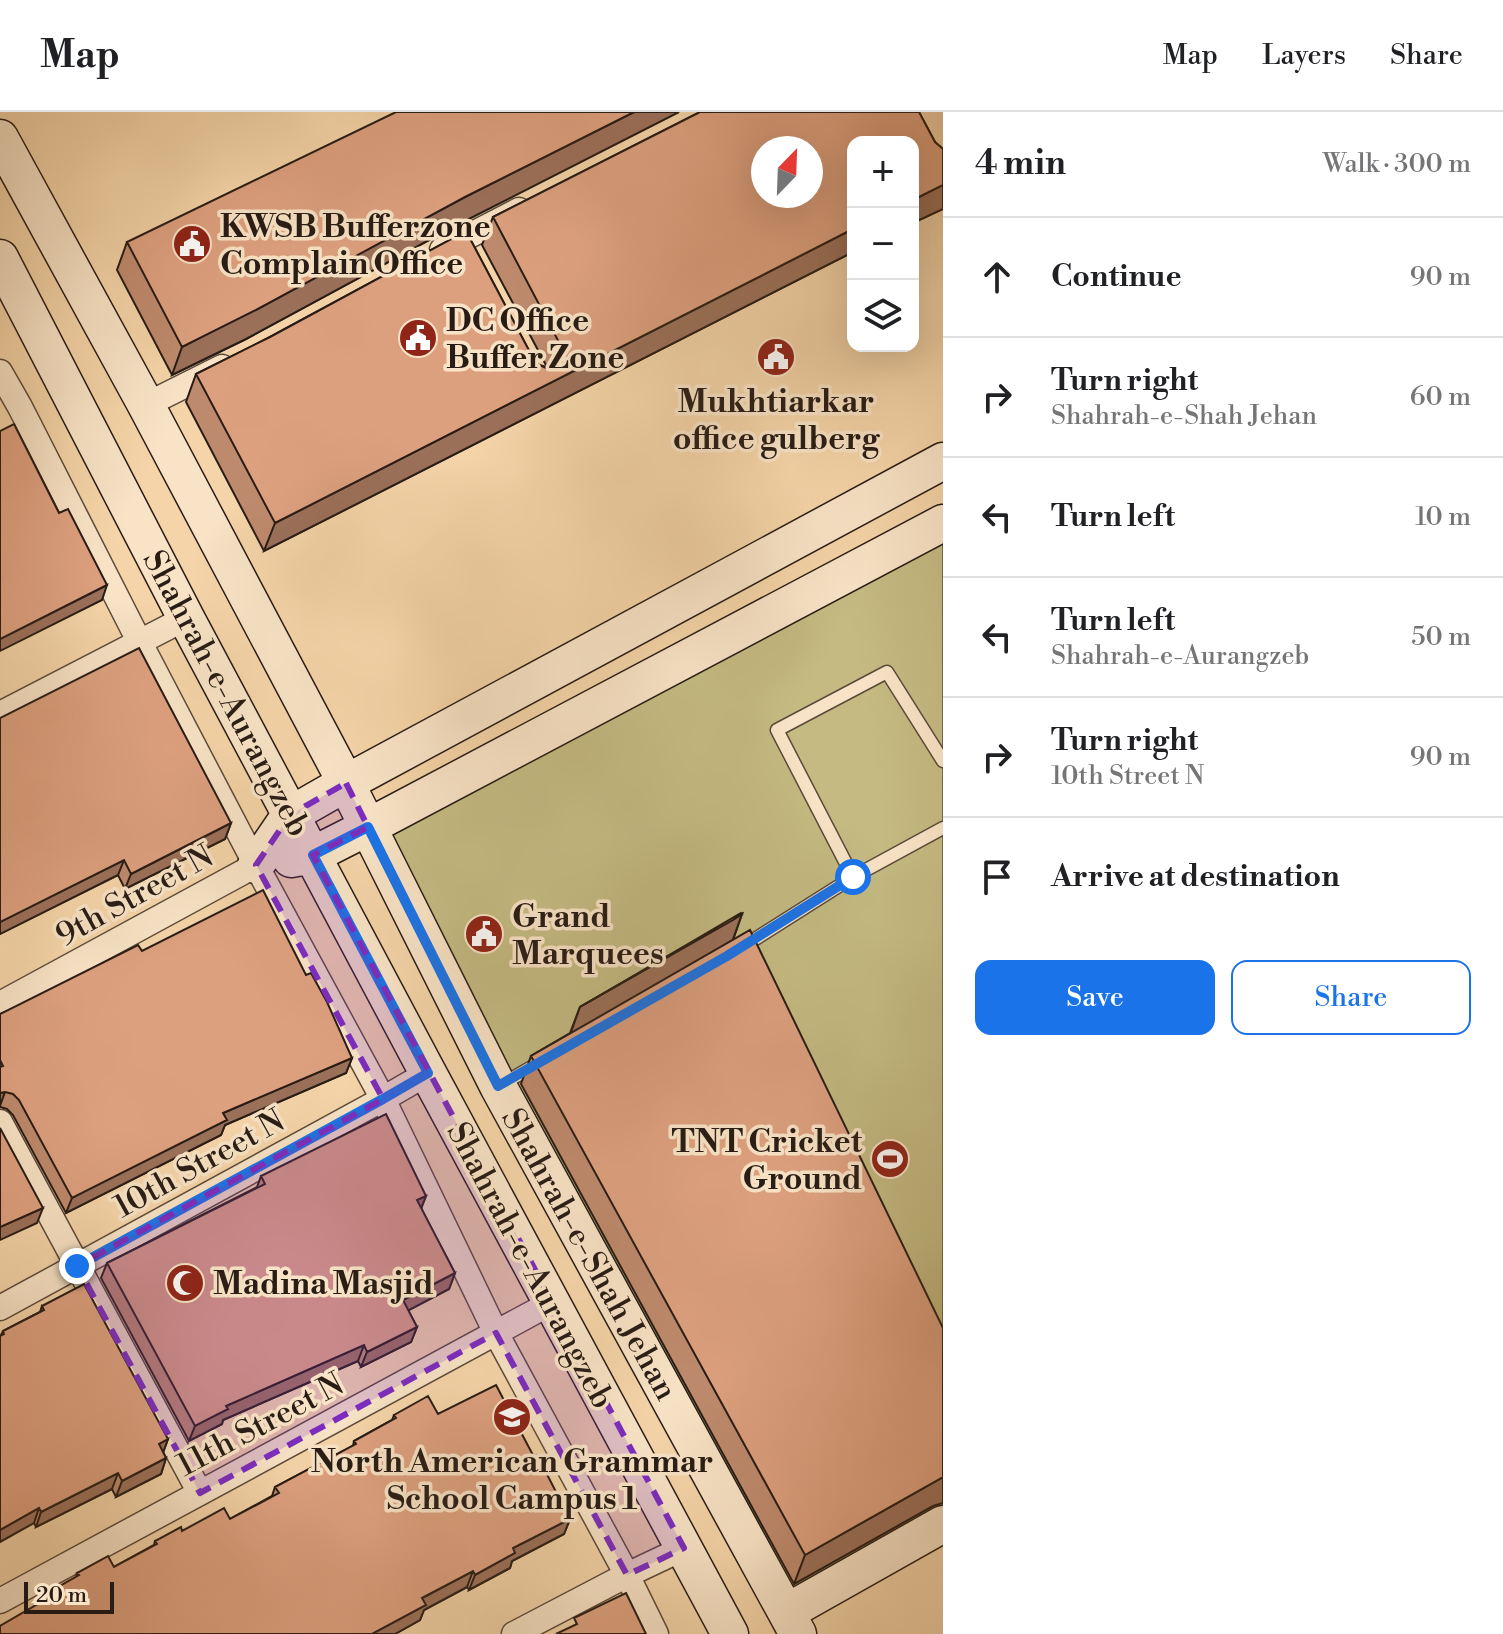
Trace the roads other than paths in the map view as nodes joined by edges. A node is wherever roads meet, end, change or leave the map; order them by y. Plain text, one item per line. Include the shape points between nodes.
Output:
1 (0, 138) edge
2 (546, 197) edge
3 (462, 239) junction
4 (0, 258) edge
5 (420, 261) edge
6 (476, 265) edge
7 (239, 359) edge
8 (0, 372) edge
9 (146, 405) junction
10 (10, 412) edge
11 (943, 461) edge
12 (943, 523) edge
13 (186, 618) junction
14 (139, 641) junction
15 (0, 714) edge
16 (943, 761) edge
17 (346, 783) junction
18 (290, 815) junction
19 (368, 827) junction
20 (943, 828) edge
21 (313, 855) junction
22 (256, 865) junction
23 (853, 877) junction
24 (727, 956) edge
25 (0, 1004) edge
26 (552, 1056) edge
27 (428, 1073) junction
28 (498, 1086) junction
29 (383, 1099) junction
30 (0, 1122) edge
31 (77, 1266) junction
32 (551, 1303) junction
33 (0, 1308) edge
34 (496, 1333) junction
35 (200, 1493) junction
36 (943, 1524) edge
37 (684, 1548) junction
38 (627, 1575) junction
39 (0, 1601) edge
40 (793, 1623) edge
41 (514, 1634) edge
42 (656, 1634) edge
43 (730, 1634) edge

1 - 9 main road, Shahrah-e-Aurangzeb
2 - 3 street
3 - 5 street
3 - 6 street
4 - 13 main road, Shahrah-e-Aurangzeb
7 - 9 street
8 - 10 street
9 - 17 main road, Shahrah-e-Aurangzeb
10 - 14 street
11 - 17 main road
12 - 19 main road
13 - 14 street
13 - 18 main road, Shahrah-e-Aurangzeb
14 - 15 street
14 - 22 street
16 - 23 lane via 887,672 777,730
17 - 18 main road
17 - 19 main road, Shahrah-e-Aurangzeb
18 - 21 main road, Shahrah-e-Aurangzeb
18 - 22 main road
19 - 21 main road
19 - 28 main road, Shahrah-e-Shah Jehan
20 - 23 lane
21 - 22 main road
21 - 27 main road, Shahrah-e-Aurangzeb
22 - 25 street, 9th Street N
22 - 29 street
23 - 24 lane
26 - 28 lane
27 - 29 street, 10th Street N
27 - 32 main road, Shahrah-e-Aurangzeb
28 - 40 main road, Shahrah-e-Shah Jehan
29 - 31 street, 10th Street N
29 - 34 street
30 - 31 street
31 - 33 street, 10th Street N
31 - 35 street
32 - 34 street, 11th Street N
32 - 37 main road, Shahrah-e-Aurangzeb
34 - 35 street, 11th Street N
34 - 38 street
35 - 39 street, 11th Street N
36 - 40 main road
37 - 38 street
37 - 43 main road, Shahrah-e-Aurangzeb
38 - 41 street
38 - 42 street

